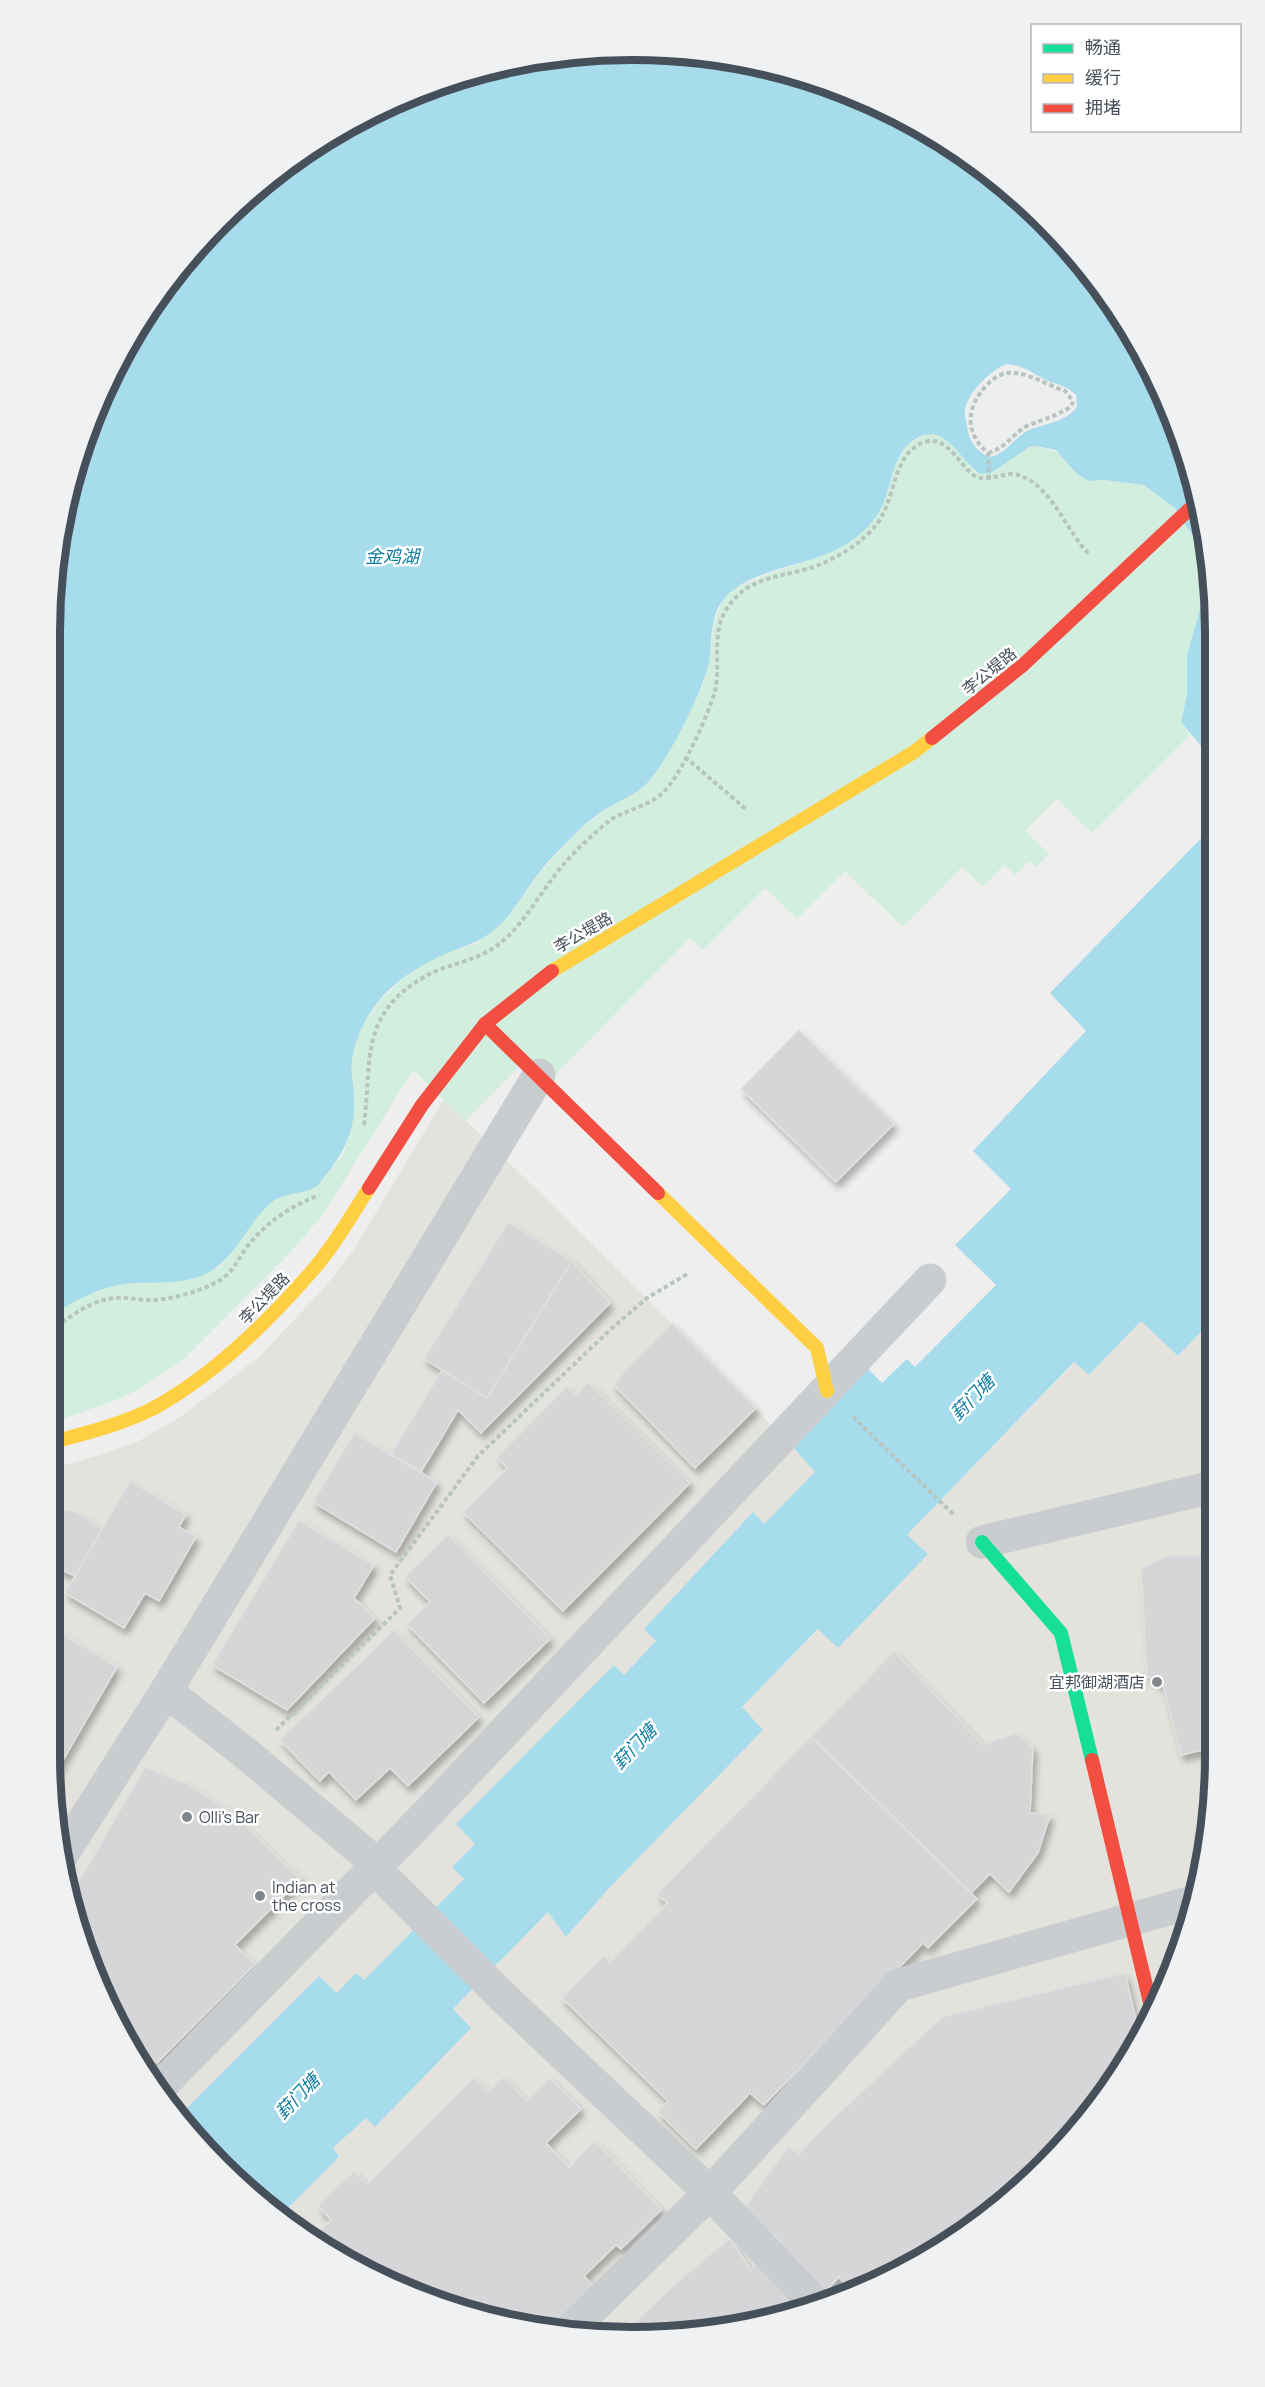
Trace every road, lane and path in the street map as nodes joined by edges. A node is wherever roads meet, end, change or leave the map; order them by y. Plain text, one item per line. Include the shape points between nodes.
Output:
1 (988, 454) junction
2 (989, 477) junction
3 (1191, 508) edge
4 (1116, 579) junction
5 (686, 757) junction
6 (777, 836) junction
7 (485, 1024) junction
8 (539, 1075) junction
9 (363, 1130) dead end
10 (322, 1194) dead end
11 (722, 1254) junction
12 (930, 1280) dead end
13 (60, 1324) edge
14 (827, 1391) junction
15 (60, 1440) edge
16 (1205, 1488) edge
17 (982, 1542) junction
18 (166, 1691) junction
19 (249, 1756) junction
20 (68, 1846) edge
21 (383, 1873) junction
22 (1185, 1904) edge
23 (1129, 1920) junction
24 (1150, 1999) edge
25 (164, 2083) edge
26 (710, 2193) junction
27 (811, 2299) edge
28 (576, 2324) edge

1 - 1 path via 978,445 970,411 991,381 1009,372 1070,396 1071,406 1055,417 1027,427 1000,450
1 - 2 path
2 - 4 path via 1015,474 1043,491 1086,552
2 - 5 path via 973,475 948,448 938,441 926,441 905,458 882,516 852,548 809,568 746,587 723,613 715,690
3 - 4 street, 李公堤路
4 - 6 street, 李公堤路 via 1023,665 914,752
5 - 6 path
5 - 9 path via 668,788 650,804 610,820 581,845 534,908 494,947 425,976 390,1002 374,1031
6 - 7 street, 李公堤路 via 562,963
7 - 8 street
7 - 15 street, 李公堤路 via 422,1105 312,1271 236,1350 153,1408 108,1427
8 - 11 street
8 - 18 street
10 - 13 path via 295,1204 270,1221 231,1273 217,1283 154,1300 113,1298 84,1308
11 - 14 street via 817,1348
11 - 19 path via 647,1298 478,1456 390,1575 400,1608
12 - 14 street
14 - 17 path
14 - 21 street via 424,1817
16 - 17 street
17 - 23 street via 1061,1633
18 - 19 street
18 - 20 street
19 - 21 street
21 - 25 street via 328,1915
21 - 26 street via 506,2000
22 - 23 street
23 - 24 street
23 - 26 street via 899,1985
26 - 27 street
26 - 28 street

